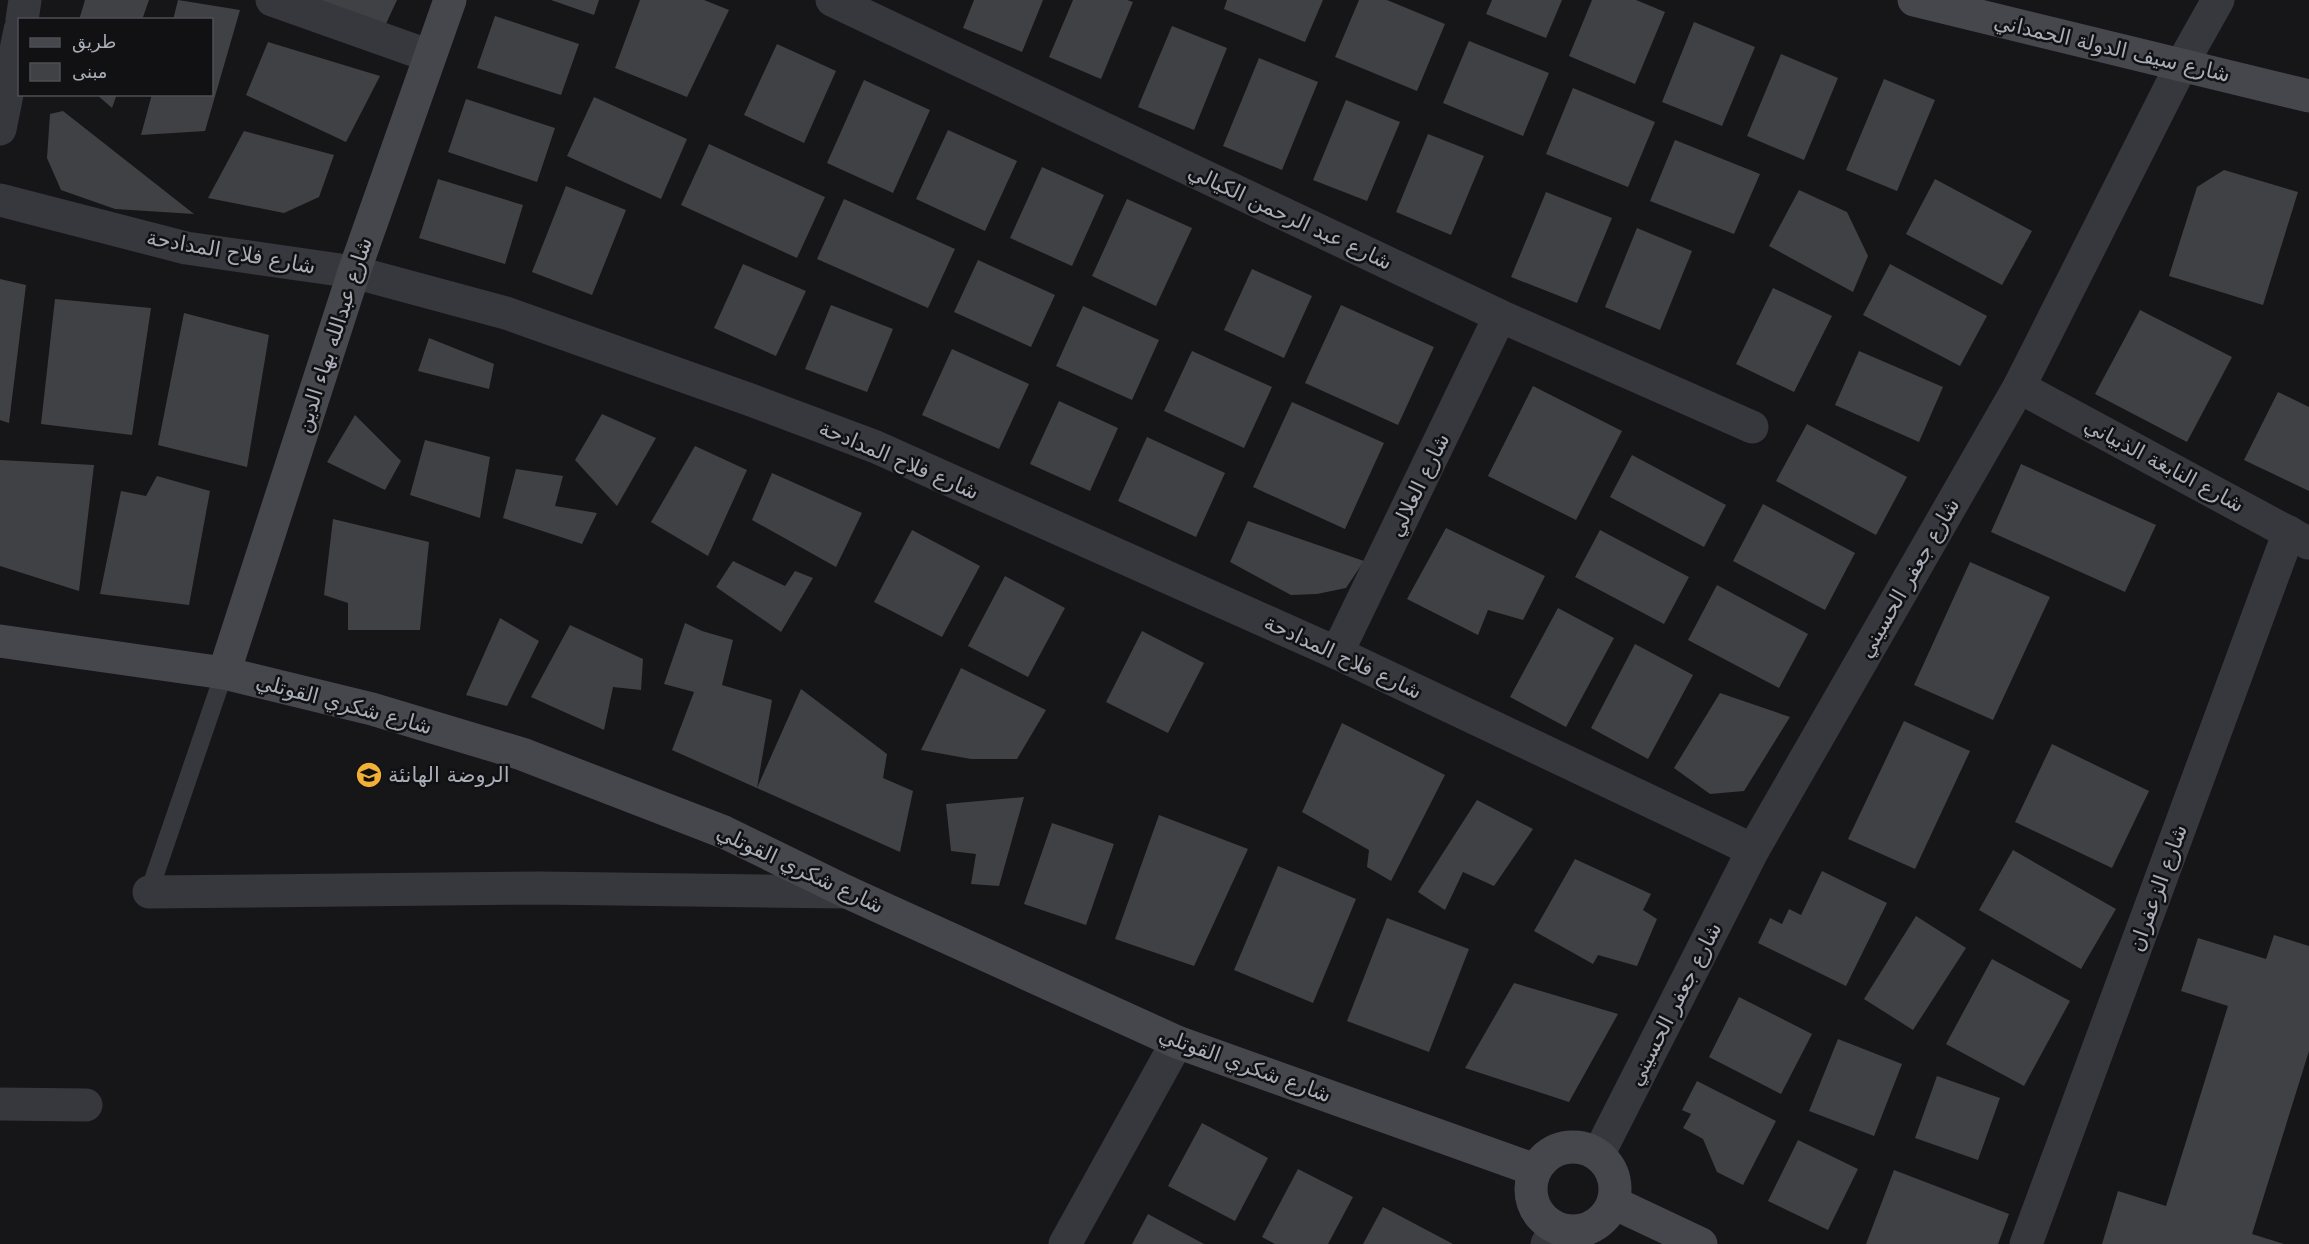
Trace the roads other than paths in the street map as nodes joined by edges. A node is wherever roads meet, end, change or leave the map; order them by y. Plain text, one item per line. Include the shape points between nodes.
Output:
1 (25, 0) edge
2 (272, 0) edge
3 (450, 0) edge
4 (832, 0) edge
5 (1914, 0) edge
6 (2218, 0) edge
7 (21, 18) edge
8 (18, 40) edge
9 (430, 56) junction
10 (2182, 64) junction
11 (2309, 96) edge
12 (0, 129) edge
13 (0, 200) edge
14 (354, 272) junction
15 (1500, 316) junction
16 (2019, 387) junction
17 (1752, 427) dead end
18 (2299, 538) edge
19 (0, 641) edge
20 (41, 647) junction
21 (1337, 653) junction
22 (0, 654) edge
23 (224, 673) junction
24 (1753, 850) junction
25 (149, 892) joint
26 (847, 892) junction
27 (1177, 1042) junction
28 (0, 1104) edge
29 (86, 1105) dead end
30 (1598, 1155) junction
31 (1535, 1170) junction
32 (1614, 1203) junction
33 (1551, 1236) edge
34 (1065, 1244) edge
35 (1701, 1244) edge
36 (2026, 1244) edge

1 - 7 street
2 - 9 street
3 - 9 street, شارع عبدالله بهاء الدين
4 - 15 street, شارع عبد الرحمن الكيالي
5 - 10 street, شارع سيف الدولة الحمداني
6 - 10 street, شارع جعفر الحسيني
8 - 12 street
9 - 14 street, شارع عبدالله بهاء الدين
10 - 11 street, شارع سيف الدولة الحمداني
10 - 16 street, شارع جعفر الحسيني
13 - 14 street, شارع فلاح المدادحة via 186,249
14 - 21 street, شارع فلاح المدادحة via 506,313 876,447
14 - 23 street, شارع عبدالله بهاء الدين
15 - 17 street, شارع عبد الرحمن الكيالي
15 - 21 street, شارع العلالي
16 - 18 street, شارع النابغة الذبياني
16 - 24 street, شارع جعفر الحسيني
18 - 36 street, شارع الزعفران
19 - 20 street, شارع شكري القوتلي
20 - 22 street, شارع شكري القوتلي
20 - 23 street, شارع شكري القوتلي
21 - 24 street, شارع فلاح المدادحة
23 - 25 lane
23 - 26 street, شارع شكري القوتلي via 372,709 522,754 724,832
24 - 30 street, شارع جعفر الحسيني
25 - 26 street via 529,888
26 - 27 street, شارع شكري القوتلي
27 - 31 street, شارع شكري القوتلي
27 - 34 street
28 - 29 street
30 - 31 street via 1572,1146 1544,1158
30 - 32 street via 1607,1160 1612,1170 1616,1186
31 - 33 street via 1532,1202
32 - 33 street via 1605,1218 1590,1228
32 - 35 street

